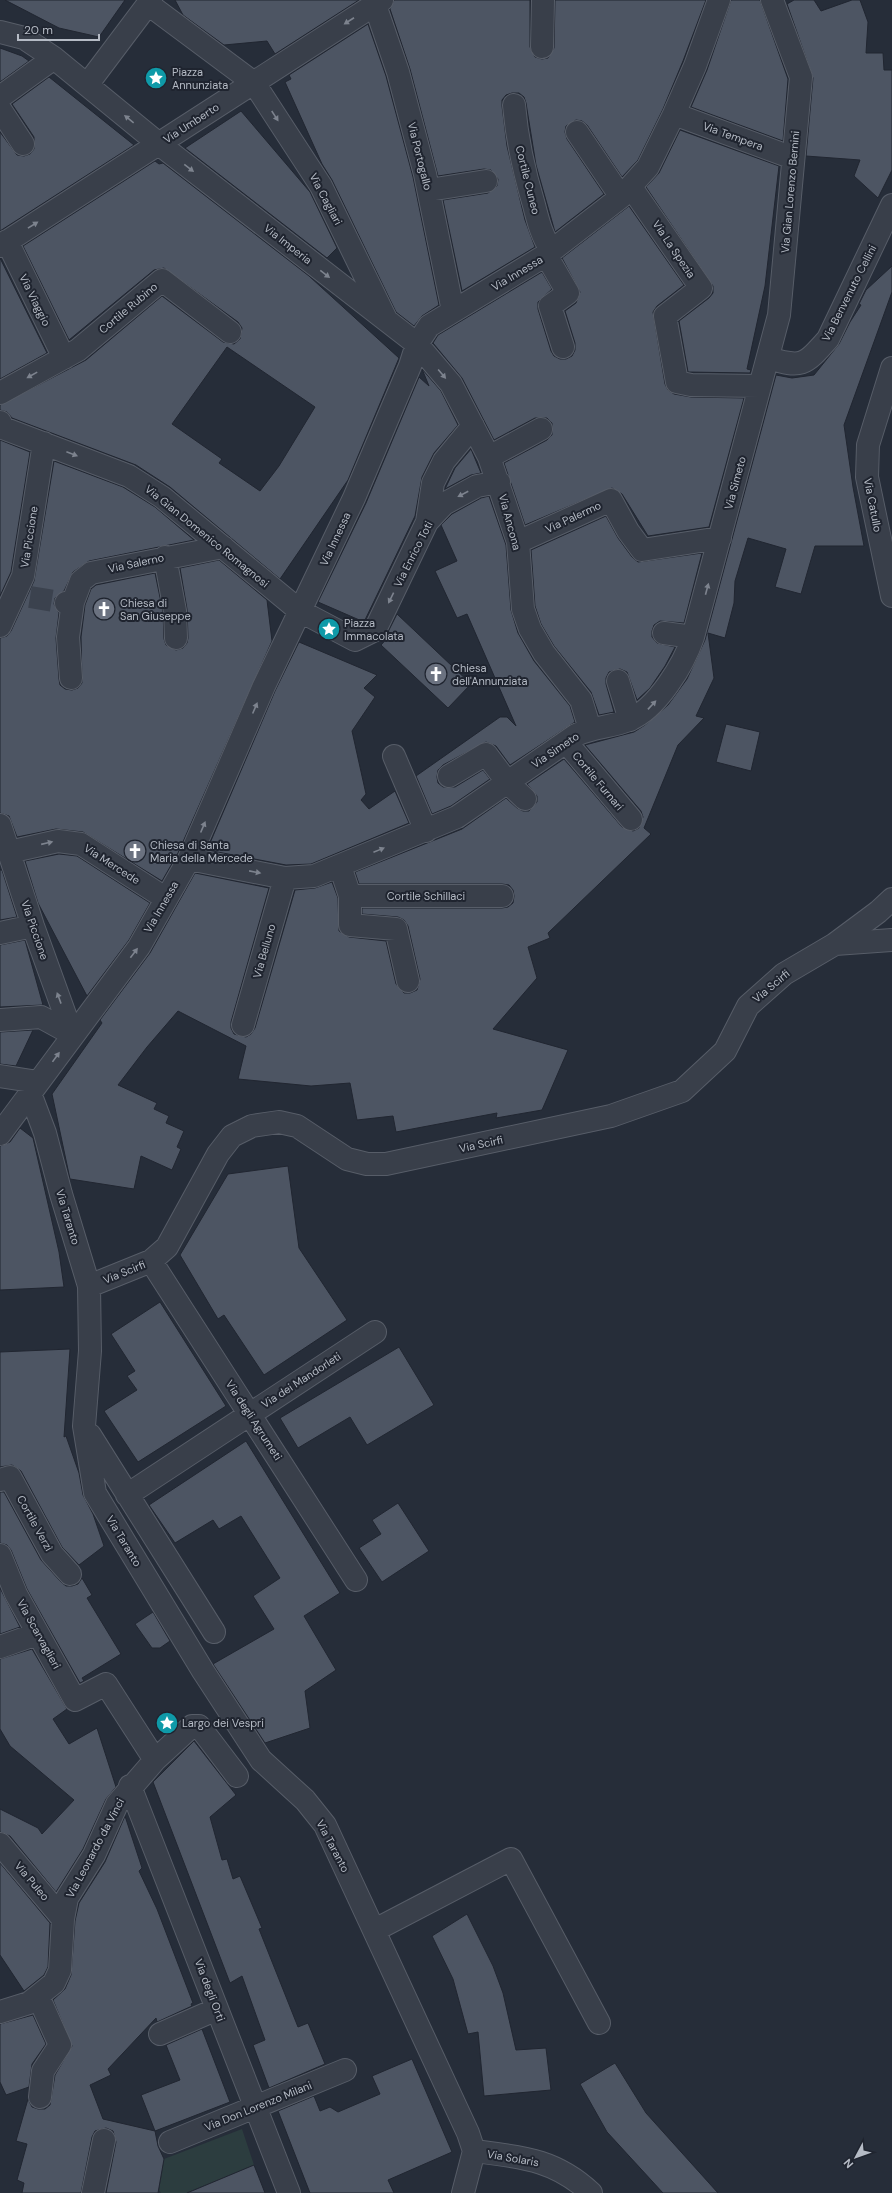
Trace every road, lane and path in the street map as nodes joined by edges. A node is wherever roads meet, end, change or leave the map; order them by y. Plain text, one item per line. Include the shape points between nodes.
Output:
1 (543, 0) edge
2 (719, 0) edge
3 (772, 0) edge
4 (149, 2) edge
5 (379, 2) edge
6 (0, 32) edge
7 (542, 47) dead end
8 (54, 58) junction
9 (254, 83) junction
10 (87, 85) junction
11 (0, 97) edge
12 (514, 105) dead end
13 (0, 109) edge
14 (674, 114) junction
15 (577, 132) dead end
16 (23, 144) dead end
17 (159, 144) junction
18 (793, 158) junction
19 (486, 181) dead end
20 (428, 190) junction
21 (626, 192) junction
22 (892, 205) edge
23 (4, 243) edge
24 (549, 253) junction
25 (453, 311) junction
26 (387, 322) junction
27 (230, 332) dead end
28 (417, 344) junction
29 (563, 347) dead end
30 (64, 358) junction
31 (768, 358) junction
32 (892, 368) edge
33 (760, 386) junction
34 (0, 393) edge
35 (0, 422) edge
36 (473, 426) junction
37 (541, 429) dead end
38 (44, 443) junction
39 (489, 456) junction
40 (499, 482) junction
41 (427, 522) junction
42 (720, 538) junction
43 (518, 542) junction
44 (223, 547) junction
45 (165, 557) junction
46 (14, 594) edge
47 (892, 596) edge
48 (300, 611) junction
49 (0, 626) edge
50 (664, 632) dead end
51 (366, 636) joint
52 (693, 637) junction
53 (176, 638) dead end
54 (71, 678) dead end
55 (618, 681) dead end
56 (630, 720) junction
57 (590, 729) junction
58 (566, 742) junction
59 (394, 756) dead end
60 (449, 776) dead end
61 (508, 782) junction
62 (525, 799) dead end
63 (631, 819) dead end
64 (0, 825) edge
65 (426, 831) junction
66 (9, 852) junction
67 (189, 859) junction
68 (340, 866) junction
69 (8, 875) edge
70 (284, 878) junction
71 (350, 896) junction
72 (502, 896) dead end
73 (165, 898) junction
74 (892, 899) edge
75 (33, 926) junction
76 (0, 933) edge
77 (892, 940) edge
78 (835, 944) junction
79 (408, 981) dead end
80 (0, 1020) edge
81 (243, 1025) dead end
82 (72, 1034) junction
83 (0, 1076) edge
84 (34, 1087) junction
85 (0, 1134) edge
86 (152, 1261) junction
87 (89, 1286) junction
88 (375, 1332) dead end
89 (250, 1414) junction
90 (84, 1426) junction
91 (0, 1480) edge
92 (127, 1495) junction
93 (0, 1555) edge
94 (70, 1574) dead end
95 (356, 1580) dead end
96 (214, 1632) dead end
97 (37, 1634) junction
98 (0, 1647) edge
99 (155, 1760) junction
100 (237, 1776) dead end
101 (136, 1781) junction
102 (0, 1844) edge
103 (63, 1919) junction
104 (375, 1930) junction
105 (38, 1996) junction
106 (2, 2006) edge
107 (217, 2009) junction
108 (599, 2023) dead end
109 (160, 2034) dead end
110 (346, 2070) dead end
111 (40, 2097) dead end
112 (256, 2107) junction
113 (104, 2140) dead end
114 (170, 2142) dead end
115 (474, 2151) junction
116 (93, 2193) edge
117 (289, 2193) edge
118 (463, 2193) edge
119 (591, 2193) edge

1 - 7 street
2 - 14 street, Via Innessa
3 - 18 street, Via Gian Lorenzo Bernini via 801,77
4 - 9 street
4 - 10 street
5 -> 9 street, Via Umberto
5 - 20 street, Via Portogallo
6 - 8 street, Via Imperia via 24,38
8 - 10 street, Via Imperia
8 - 11 street
9 - 17 street, Via Umberto
9 -> 26 street, Via Cagliari via 321,186
17 -> 10 street, Via Imperia
12 - 24 street, Cortile Cuneo via 518,142 527,183
13 - 16 street
14 - 18 street, Via Tempera
14 - 21 street, Via Innessa via 648,167
15 - 21 street
23 -> 17 street, Via Umberto
17 -> 26 street, Via Imperia
18 - 31 street, Via Gian Lorenzo Bernini via 779,315
19 - 20 street
20 - 25 street, Via Portogallo
21 - 24 street, Via Innessa
21 - 33 street, Via La Spezia via 701,288 665,316 677,382 691,385
22 - 31 street, Via Benvenuto Cellini via 828,339 802,364 787,364
23 - 30 street, Via Viaggio
24 - 25 street, Via Innessa
24 - 29 street, Cortile Cuneo via 568,293 550,306
25 - 28 street, Via Innessa via 429,326
26 - 28 street, Via Imperia
27 - 30 street, Cortile Rubino via 162,280 78,350
28 -> 36 street, Via Ancona via 451,384
28 - 48 street, Via Innessa via 354,498
30 -> 34 street
31 - 33 street, Via Gian Lorenzo Bernini
32 - 47 street, Via Catullo via 868,445 867,477
33 - 42 street, Via Simeto
35 - 38 street, Via Gian Domenico Romagnosi via 3,428
36 - 39 street, Via Ancona
36 - 41 street via 444,461 433,483
37 - 39 street
38 -> 44 street, Via Gian Domenico Romagnosi via 130,476 162,497
38 - 46 street, Via Piccione via 23,576
39 - 40 street, Via Ancona
40 -> 41 street, Via Enrico Toti via 477,486 444,504
40 - 43 street, Via Ancona
41 -> 51 street, Via Enrico Toti via 375,630
42 - 43 street, Via Palermo via 642,550 611,500
52 -> 42 street, Via Simeto
43 - 57 street, Via Ancona via 523,609 530,629 544,654 581,700
44 - 45 street, Via Salerno
44 - 48 street, Via Gian Domenico Romagnosi
45 - 53 street
45 - 54 street, Via Salerno via 91,573 81,582 70,602 68,637
46 - 49 street, Via Piccione
48 - 51 street, Via Gian Domenico Romagnosi via 355,640
67 -> 48 street, Via Innessa via 264,686
50 - 52 street
56 -> 52 street, Via Simeto via 645,712 657,699 688,653
55 - 56 street
56 - 57 street, Via Simeto
57 - 58 street, Via Simeto
58 - 61 street, Via Simeto
58 - 63 street, Cortile Furnari
59 - 65 street
60 - 61 street via 486,754
61 - 62 street
61 - 65 street, Via Simeto via 457,817
64 - 66 street, Via Piccione
68 -> 65 street, Via Simeto
66 - 69 street, Via Piccione
66 -> 73 street, Via Mercede via 58,840 81,844
67 -> 70 street, Via Simeto
67 - 73 street, Via Innessa
68 - 70 street, Via Simeto via 314,876
68 - 71 street
69 - 75 street, Via Piccione
70 - 81 street, Via Belluno
71 - 72 street, Cortile Schillaci
71 - 79 street via 350,925 396,929
82 -> 73 street, Via Innessa via 139,947
74 - 78 street
75 - 76 street
82 -> 75 street, Via Piccione
77 - 78 street, Via Scirfi
78 - 86 street, Via Scirfi via 784,974 748,1006 725,1051 682,1091 611,1116 386,1164 367,1164 347,1159 297,1126 279,1122 252,1126 232,1136 218,1154 167,1247
80 - 82 street via 40,1017
84 -> 82 street, Via Innessa
83 - 84 street
84 - 85 street, Via Innessa
84 - 87 street, Via Taranto via 61,1194
86 - 87 street, Via Scirfi
86 - 89 street, Via degli Agrumeti
87 - 90 street, Via Taranto via 90,1350
88 - 89 street, Via dei Mandorleti
89 - 92 street, Via dei Mandorleti
89 - 95 street, Via degli Agrumeti
90 - 92 street
90 - 104 street, Via Taranto via 95,1493 203,1671 261,1760 305,1800 325,1825
91 - 94 street, Cortile Verzì via 10,1477 52,1554
92 - 96 street
93 - 97 street, Via Scarvaglieri via 16,1594
97 - 98 street
97 - 99 street, Via Scarvaglieri via 75,1700 106,1684
99 - 100 street, Via Leonardo da Vinci via 192,1726 200,1726
99 - 101 street, Via Leonardo da Vinci
101 - 103 street, Via Leonardo da Vinci via 117,1804 94,1855 67,1898
101 - 107 street, Via degli Orti
102 - 103 street, Via Puleo
103 - 105 street, Via Leonardo da Vinci via 60,1970 54,1982
104 - 108 street via 511,1859
104 - 115 street, Via Taranto
105 - 106 street, Via Leonardo da Vinci via 30,2003
105 - 111 street via 60,2045 43,2071
107 - 109 street
107 - 112 street, Via degli Orti
110 - 112 street, Via Don Lorenzo Milani
112 - 114 street, Via Don Lorenzo Milani
112 - 117 street, Via degli Orti
113 - 116 street
115 - 118 street
115 - 119 street, Via Solaris via 529,2158 553,2166

